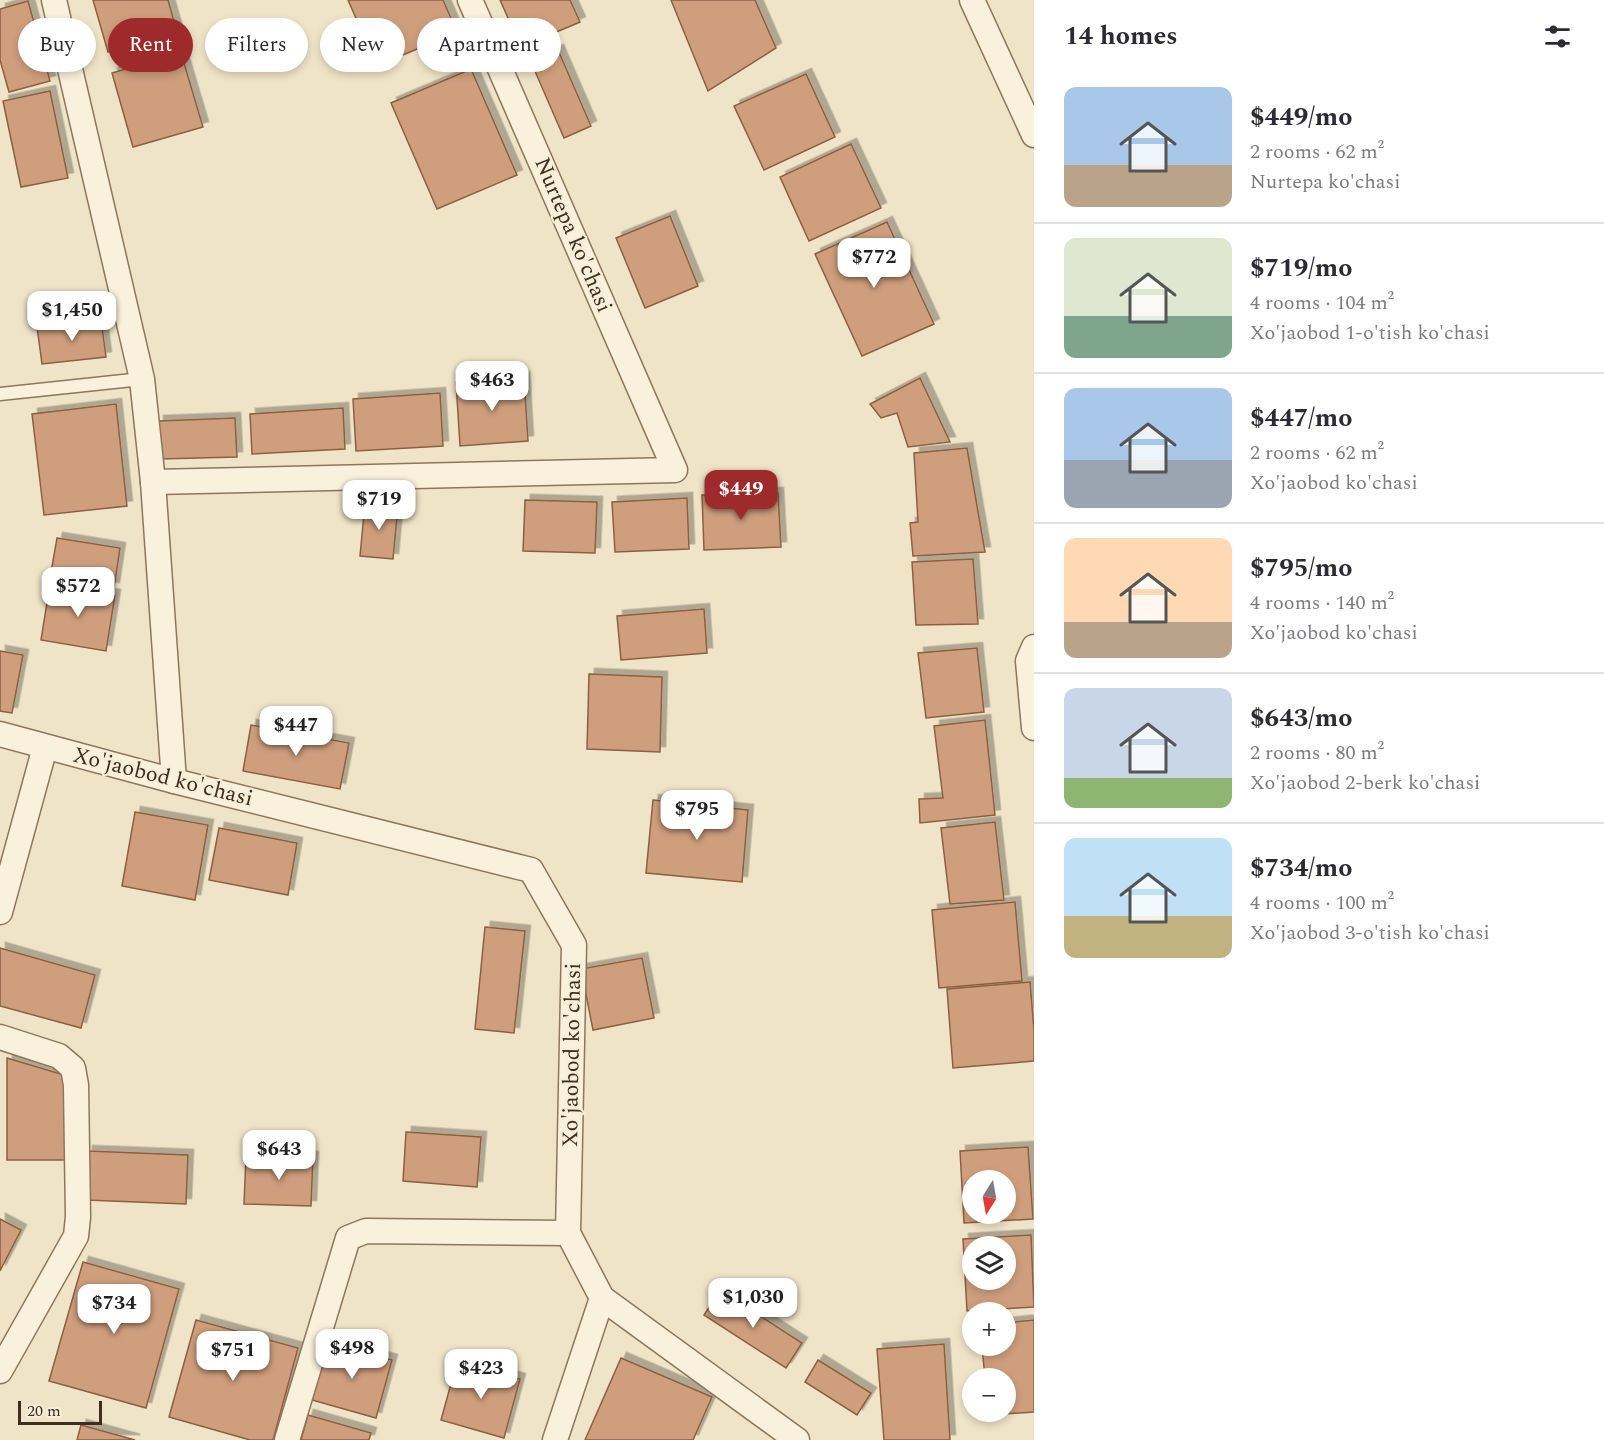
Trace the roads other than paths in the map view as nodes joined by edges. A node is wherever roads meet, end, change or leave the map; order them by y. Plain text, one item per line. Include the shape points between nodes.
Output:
1 (54, 0) edge
2 (470, 0) edge
3 (972, 0) edge
4 (1034, 135) edge
5 (142, 379) junction
6 (0, 394) edge
7 (153, 482) junction
8 (1034, 647) edge
9 (1034, 728) edge
10 (0, 734) edge
11 (45, 747) junction
12 (174, 781) junction
13 (0, 912) edge
14 (0, 1037) edge
15 (568, 1233) junction
16 (602, 1298) junction
17 (0, 1371) edge
18 (286, 1440) edge
19 (555, 1440) edge
20 (796, 1440) edge

1 - 5 street
2 - 7 street, Nurtepa ko'chasi via 675,470
3 - 4 street
5 - 6 lane
5 - 7 street
7 - 12 street
8 - 9 street via 1028,661
10 - 11 street, Xo'jaobod ko'chasi
11 - 12 street, Xo'jaobod ko'chasi
11 - 13 street
12 - 15 street, Xo'jaobod ko'chasi via 531,870 574,945
14 - 17 street via 59,1056 73,1068 78,1217 76,1236
15 - 16 street, Xo'jaobod ko'chasi
15 - 18 street via 366,1231 348,1238
16 - 19 street
16 - 20 street, Xo'jaobod ko'chasi

